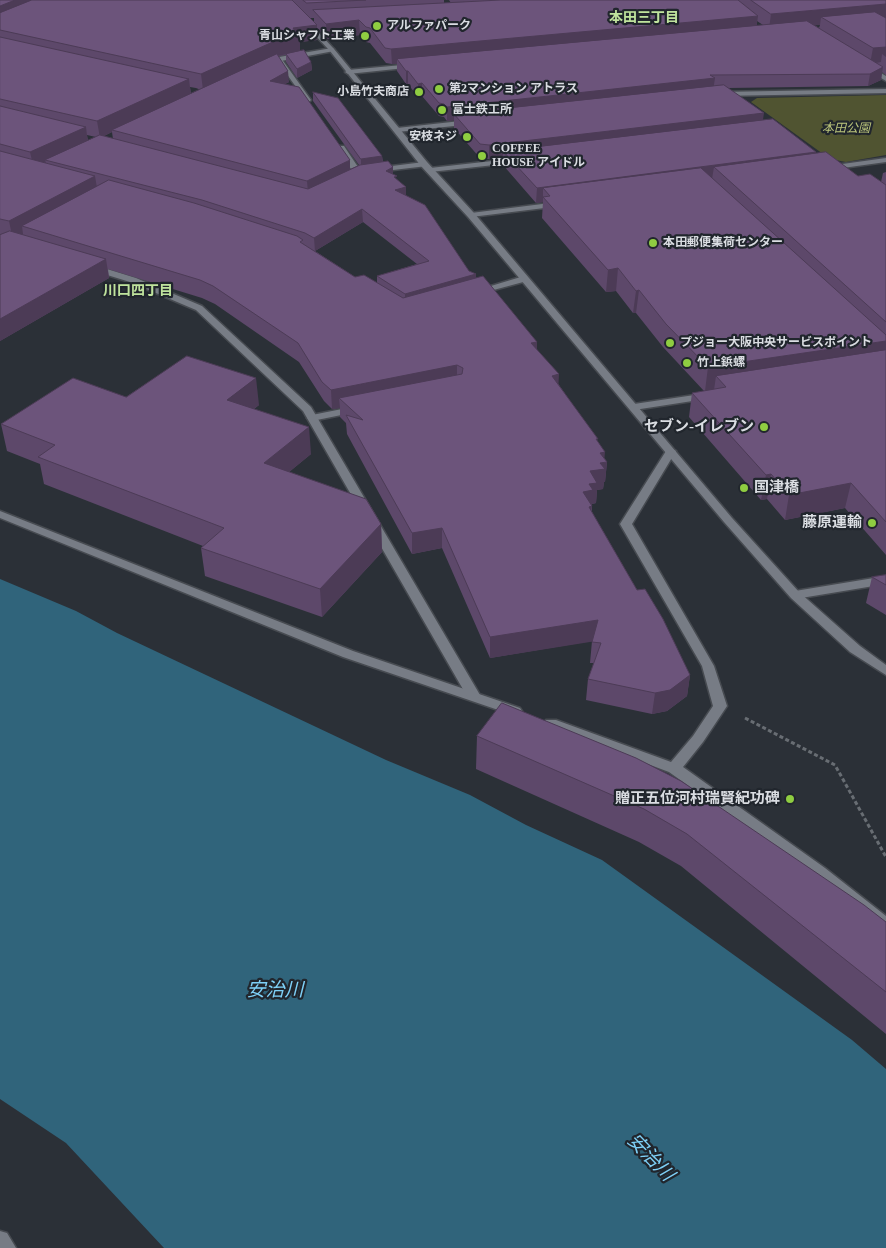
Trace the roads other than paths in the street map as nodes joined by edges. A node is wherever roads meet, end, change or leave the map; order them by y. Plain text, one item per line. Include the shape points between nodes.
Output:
1 (283, 1) edge
2 (332, 50) junction
3 (279, 59) junction
4 (859, 62) edge
5 (416, 66) edge
6 (877, 66) edge
7 (263, 67) edge
8 (867, 67) junction
9 (348, 72) junction
10 (886, 79) edge
11 (886, 91) edge
12 (731, 93) junction
13 (711, 95) edge
14 (747, 104) edge
15 (313, 108) edge
16 (475, 121) edge
17 (397, 130) junction
18 (336, 140) edge
19 (527, 159) edge
20 (886, 160) edge
21 (826, 162) edge
22 (427, 167) junction
23 (833, 168) junction
24 (814, 170) edge
25 (358, 173) junction
26 (841, 173) edge
27 (350, 177) edge
28 (567, 203) edge
29 (471, 216) junction
30 (87, 266) edge
31 (524, 279) junction
32 (461, 296) edge
33 (721, 394) edge
34 (370, 406) edge
35 (634, 407) junction
36 (312, 418) junction
37 (672, 451) junction
38 (0, 514) edge
39 (886, 580) edge
40 (794, 595) junction
41 (886, 670) edge
42 (473, 695) junction
43 (674, 768) junction
44 (886, 925) edge
45 (0, 1240) edge
46 (6, 1248) edge

1 - 2 street via 309,22
2 - 3 street
2 - 9 street
3 - 7 street
3 - 15 street
4 - 8 street
5 - 9 street
6 - 8 street
8 - 10 street
9 - 17 street
11 - 12 street
12 - 13 street
12 - 14 street
16 - 17 street
17 - 22 street
18 - 25 street
19 - 22 street
20 - 23 street
21 - 23 street
22 - 25 street
22 - 29 street
23 - 24 street
23 - 26 street
25 - 27 street
28 - 29 street
29 - 31 street
30 - 36 street via 133,280 199,308 307,409
31 - 32 street
31 - 35 street
33 - 35 street
34 - 36 street
35 - 37 street
36 - 42 street
37 - 40 street
37 - 43 street via 626,524 708,666 720,706
38 - 42 street via 348,654
39 - 40 street
40 - 41 street
42 - 43 street
43 - 44 street via 820,872
45 - 46 street

